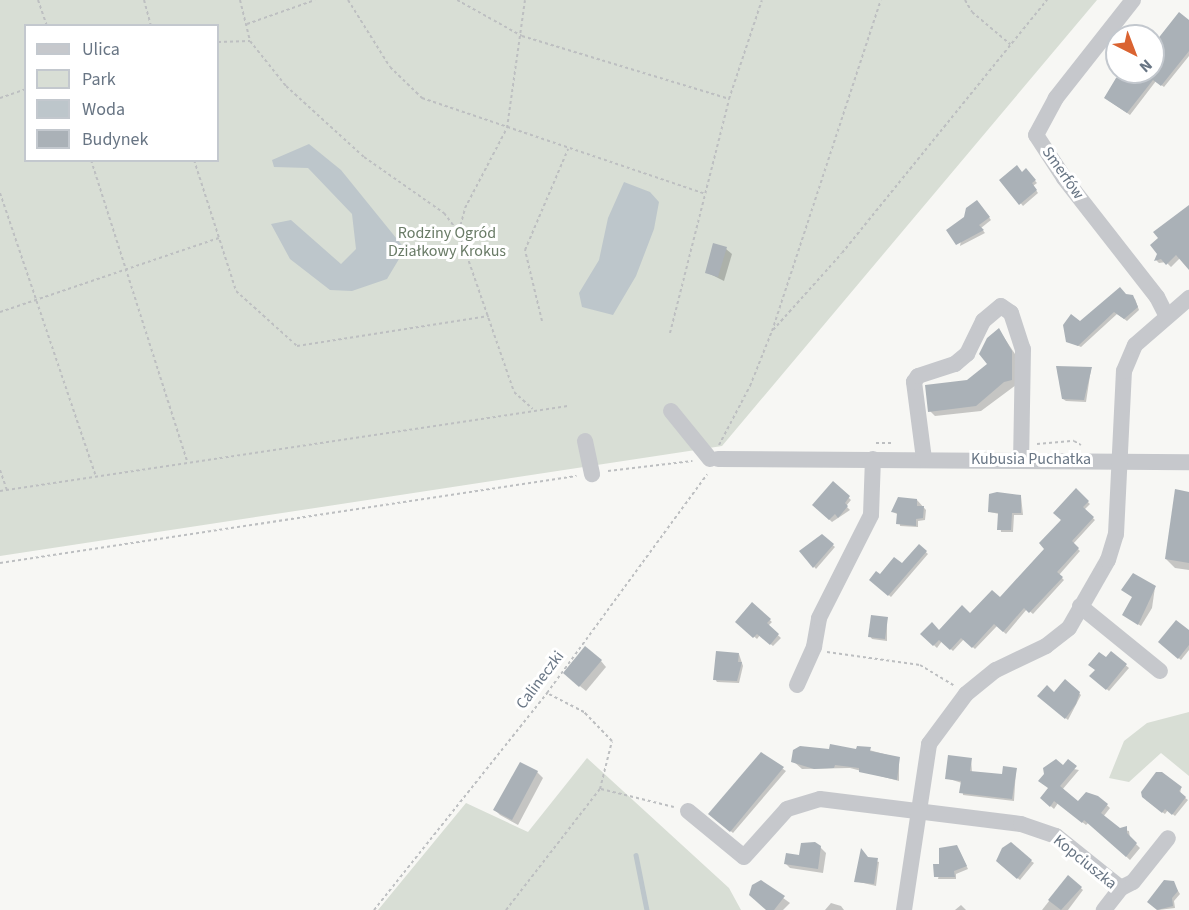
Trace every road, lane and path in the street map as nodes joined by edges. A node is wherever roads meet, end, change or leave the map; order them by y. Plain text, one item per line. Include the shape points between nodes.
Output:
1 (38, 0) edge
2 (144, 0) edge
3 (240, 0) edge
4 (315, 0) edge
5 (348, 0) edge
6 (457, 0) edge
7 (525, 0) edge
8 (762, 0) edge
9 (881, 0) edge
10 (965, 0) edge
11 (1047, 0) edge
12 (1133, 0) edge
13 (46, 24) edge
14 (150, 24) edge
15 (246, 25) junction
16 (522, 36) junction
17 (250, 41) junction
18 (219, 42) edge
19 (1011, 45) junction
20 (24, 90) edge
21 (0, 98) edge
22 (729, 99) junction
23 (507, 128) junction
24 (568, 149) junction
25 (92, 162) edge
26 (195, 162) edge
27 (0, 193) edge
28 (705, 194) junction
29 (459, 232) junction
30 (219, 238) junction
31 (126, 270) junction
32 (1189, 298) edge
33 (36, 300) junction
34 (0, 312) edge
35 (489, 316) junction
36 (1167, 316) junction
37 (542, 321) dead end
38 (772, 331) junction
39 (670, 333) dead end
40 (568, 406) dead end
41 (533, 409) junction
42 (671, 411) dead end
43 (585, 441) dead end
44 (714, 459) junction
45 (873, 459) junction
46 (924, 459) junction
47 (1021, 459) junction
48 (1119, 459) junction
49 (187, 460) junction
50 (1189, 462) edge
51 (0, 470) edge
52 (592, 474) junction
53 (95, 475) junction
54 (7, 490) junction
55 (0, 491) edge
56 (0, 563) edge
57 (1080, 606) junction
58 (828, 641) dead end
59 (1160, 671) dead end
60 (797, 685) dead end
61 (958, 688) dead end
62 (547, 693) junction
63 (600, 789) junction
64 (688, 811) joint
65 (919, 813) junction
66 (1168, 838) dead end
67 (1121, 888) junction
68 (374, 910) edge
69 (506, 910) edge
70 (904, 910) edge
71 (1104, 910) edge

1 - 13 path
2 - 14 path
3 - 15 path
4 - 15 path
5 - 23 path via 390,67 422,98
6 - 16 path
7 - 16 path
8 - 22 path
9 - 38 path, Calineczki
10 - 19 path via 972,12
11 - 19 path
12 - 36 street, Smerfów via 1056,98 1036,135 1064,178 1157,297
15 - 17 path
16 - 22 path
16 - 23 path
17 - 18 path
17 - 29 path via 286,86 326,126 444,213
19 - 38 path via 843,253
20 - 21 path
22 - 28 path
23 - 24 path
23 - 29 path via 465,208
24 - 28 path
24 - 37 path via 525,250
25 - 31 path
26 - 30 path
27 - 33 path
28 - 39 path
29 - 35 path
30 - 31 path
30 - 35 path via 236,291 297,346
31 - 33 path
31 - 49 path
32 - 36 street
33 - 34 path
33 - 53 path
35 - 41 path via 514,392
36 - 48 street via 1135,345 1124,371
38 - 44 path, Calineczki
40 - 41 path
41 - 49 path
42 - 44 street
43 - 52 street
44 - 45 street, Kubusia Puchatka
44 - 52 path
44 - 62 path, Calineczki
45 - 46 street, Kubusia Puchatka
45 - 60 street via 871,514 819,618 814,647
46 - 47 street, Kubusia Puchatka
46 - 47 street via 914,381 918,376 955,364 967,354 983,321 1001,306 1011,313 1023,349
47 - 48 street, Kubusia Puchatka
48 - 50 street, Kubusia Puchatka
48 - 57 street via 1116,534 1107,560
49 - 53 path
51 - 54 path
52 - 56 path
53 - 54 path
54 - 55 path
57 - 59 street
57 - 65 street via 1069,628 1054,640 996,670 966,694 929,744
58 - 61 path via 827,652 920,665
62 - 63 path via 584,712 612,741
62 - 68 path, Calineczki
63 - 64 path
63 - 69 path
64 - 65 street, Kopciuszka via 744,857 787,809 820,800
65 - 67 street, Kopciuszka via 1021,824 1056,836
65 - 70 street
66 - 67 street via 1133,882
67 - 71 street, Kopciuszka

